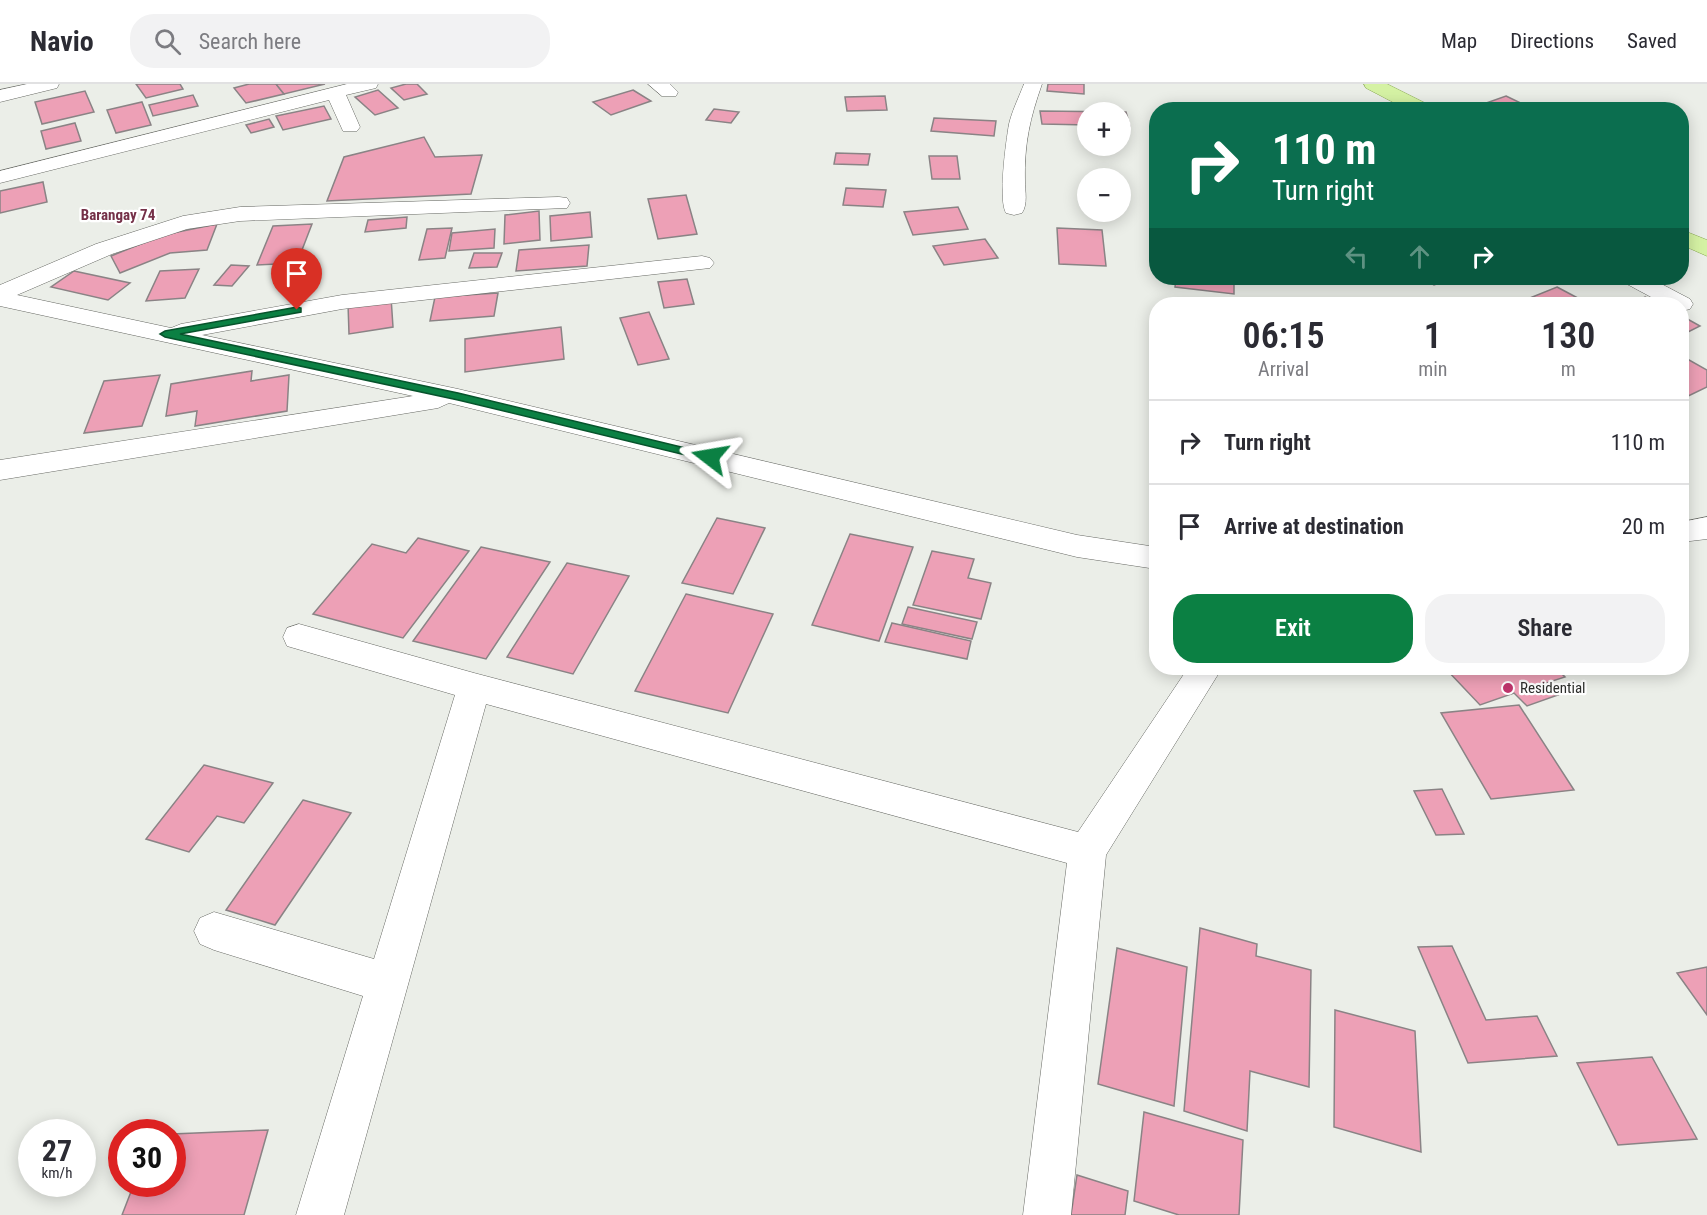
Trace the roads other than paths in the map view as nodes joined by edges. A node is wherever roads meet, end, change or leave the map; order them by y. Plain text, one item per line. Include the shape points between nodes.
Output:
1 (50, 84) edge
2 (369, 84) edge
3 (1033, 84) edge
4 (1373, 84) edge
5 (6, 91) edge
6 (336, 93) junction
7 (1408, 102) edge
8 (350, 127) dead end
9 (0, 177) edge
10 (559, 203) dead end
11 (1014, 208) dead end
12 (1689, 240) edge
13 (1707, 249) edge
14 (702, 263) dead end
15 (1645, 285) edge
16 (0, 294) edge
17 (1667, 297) edge
18 (0, 299) edge
19 (165, 334) junction
20 (458, 397) junction
21 (0, 470) edge
22 (1707, 528) edge
23 (1689, 531) edge
24 (1149, 557) edge
25 (298, 637) dead end
26 (1201, 675) edge
27 (474, 687) junction
28 (1087, 851) junction
29 (214, 931) dead end
30 (386, 984) junction
31 (320, 1215) edge
32 (1047, 1215) edge

1 - 5 street
2 - 6 street
3 - 11 street via 1019,123
4 - 7 main road
6 - 8 street
6 - 9 street
10 - 16 street via 240,214 183,222 104,249
12 - 13 main road
14 - 19 street via 342,302
15 - 17 street
18 - 19 street
19 - 20 street
20 - 21 street
20 - 24 street via 1077,546
22 - 23 street
25 - 27 street
26 - 28 street
27 - 28 street
27 - 30 street
28 - 32 street
29 - 30 street
30 - 31 street

